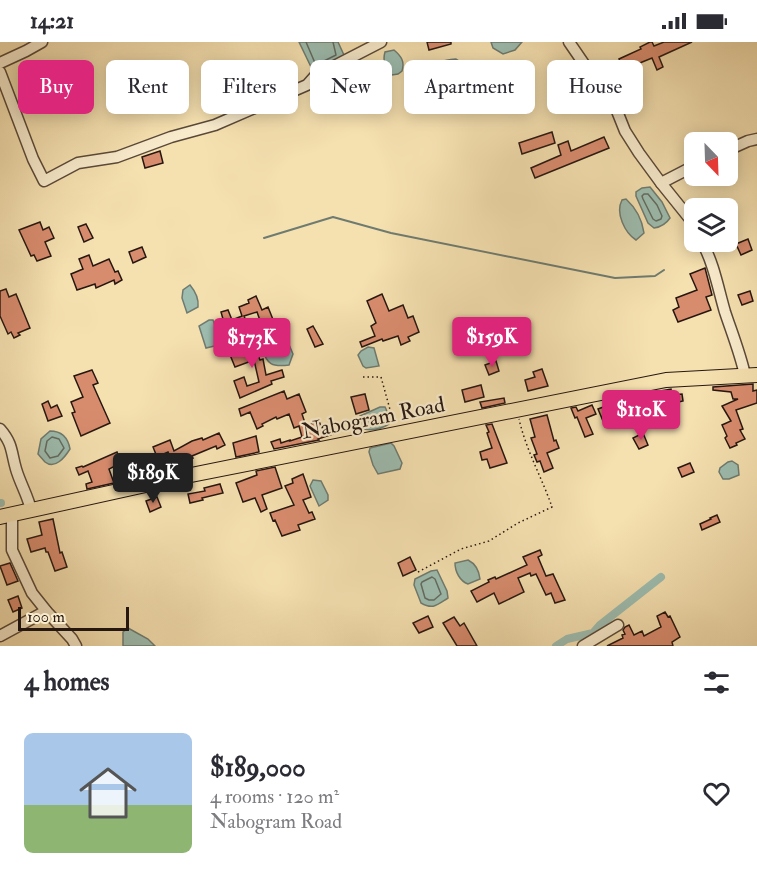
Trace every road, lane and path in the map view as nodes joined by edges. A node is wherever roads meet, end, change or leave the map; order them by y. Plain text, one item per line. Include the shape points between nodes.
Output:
1 (42, 42) edge
2 (381, 42) edge
3 (569, 42) edge
4 (0, 63) edge
5 (0, 72) edge
6 (757, 139) edge
7 (738, 146) edge
8 (684, 171) edge
9 (661, 183) junction
10 (684, 212) edge
11 (707, 252) edge
12 (751, 375) edge
13 (363, 377) dead end
14 (517, 409) junction
15 (0, 429) edge
16 (397, 433) junction
17 (31, 510) junction
18 (6, 516) edge
19 (418, 572) dead end
20 (46, 611) junction
21 (618, 626) dead end
22 (0, 636) edge
23 (76, 646) edge
24 (583, 646) edge

1 - 4 street
2 - 5 street via 283,96 215,124 117,156 78,163 44,181
3 - 9 street via 615,106 625,131
6 - 7 street
8 - 9 street
9 - 10 street
11 - 12 street via 730,330
12 - 14 main road, Nabogram Road via 666,380
13 - 16 path via 381,377
14 - 16 main road, Nabogram Road
14 - 19 path via 524,438 552,507 489,541 461,549
15 - 17 street via 9,440
16 - 17 main road, Nabogram Road
17 - 18 main road, Nabogram Road
18 - 20 street via 12,550 32,593
20 - 22 street
20 - 23 street
21 - 24 street

